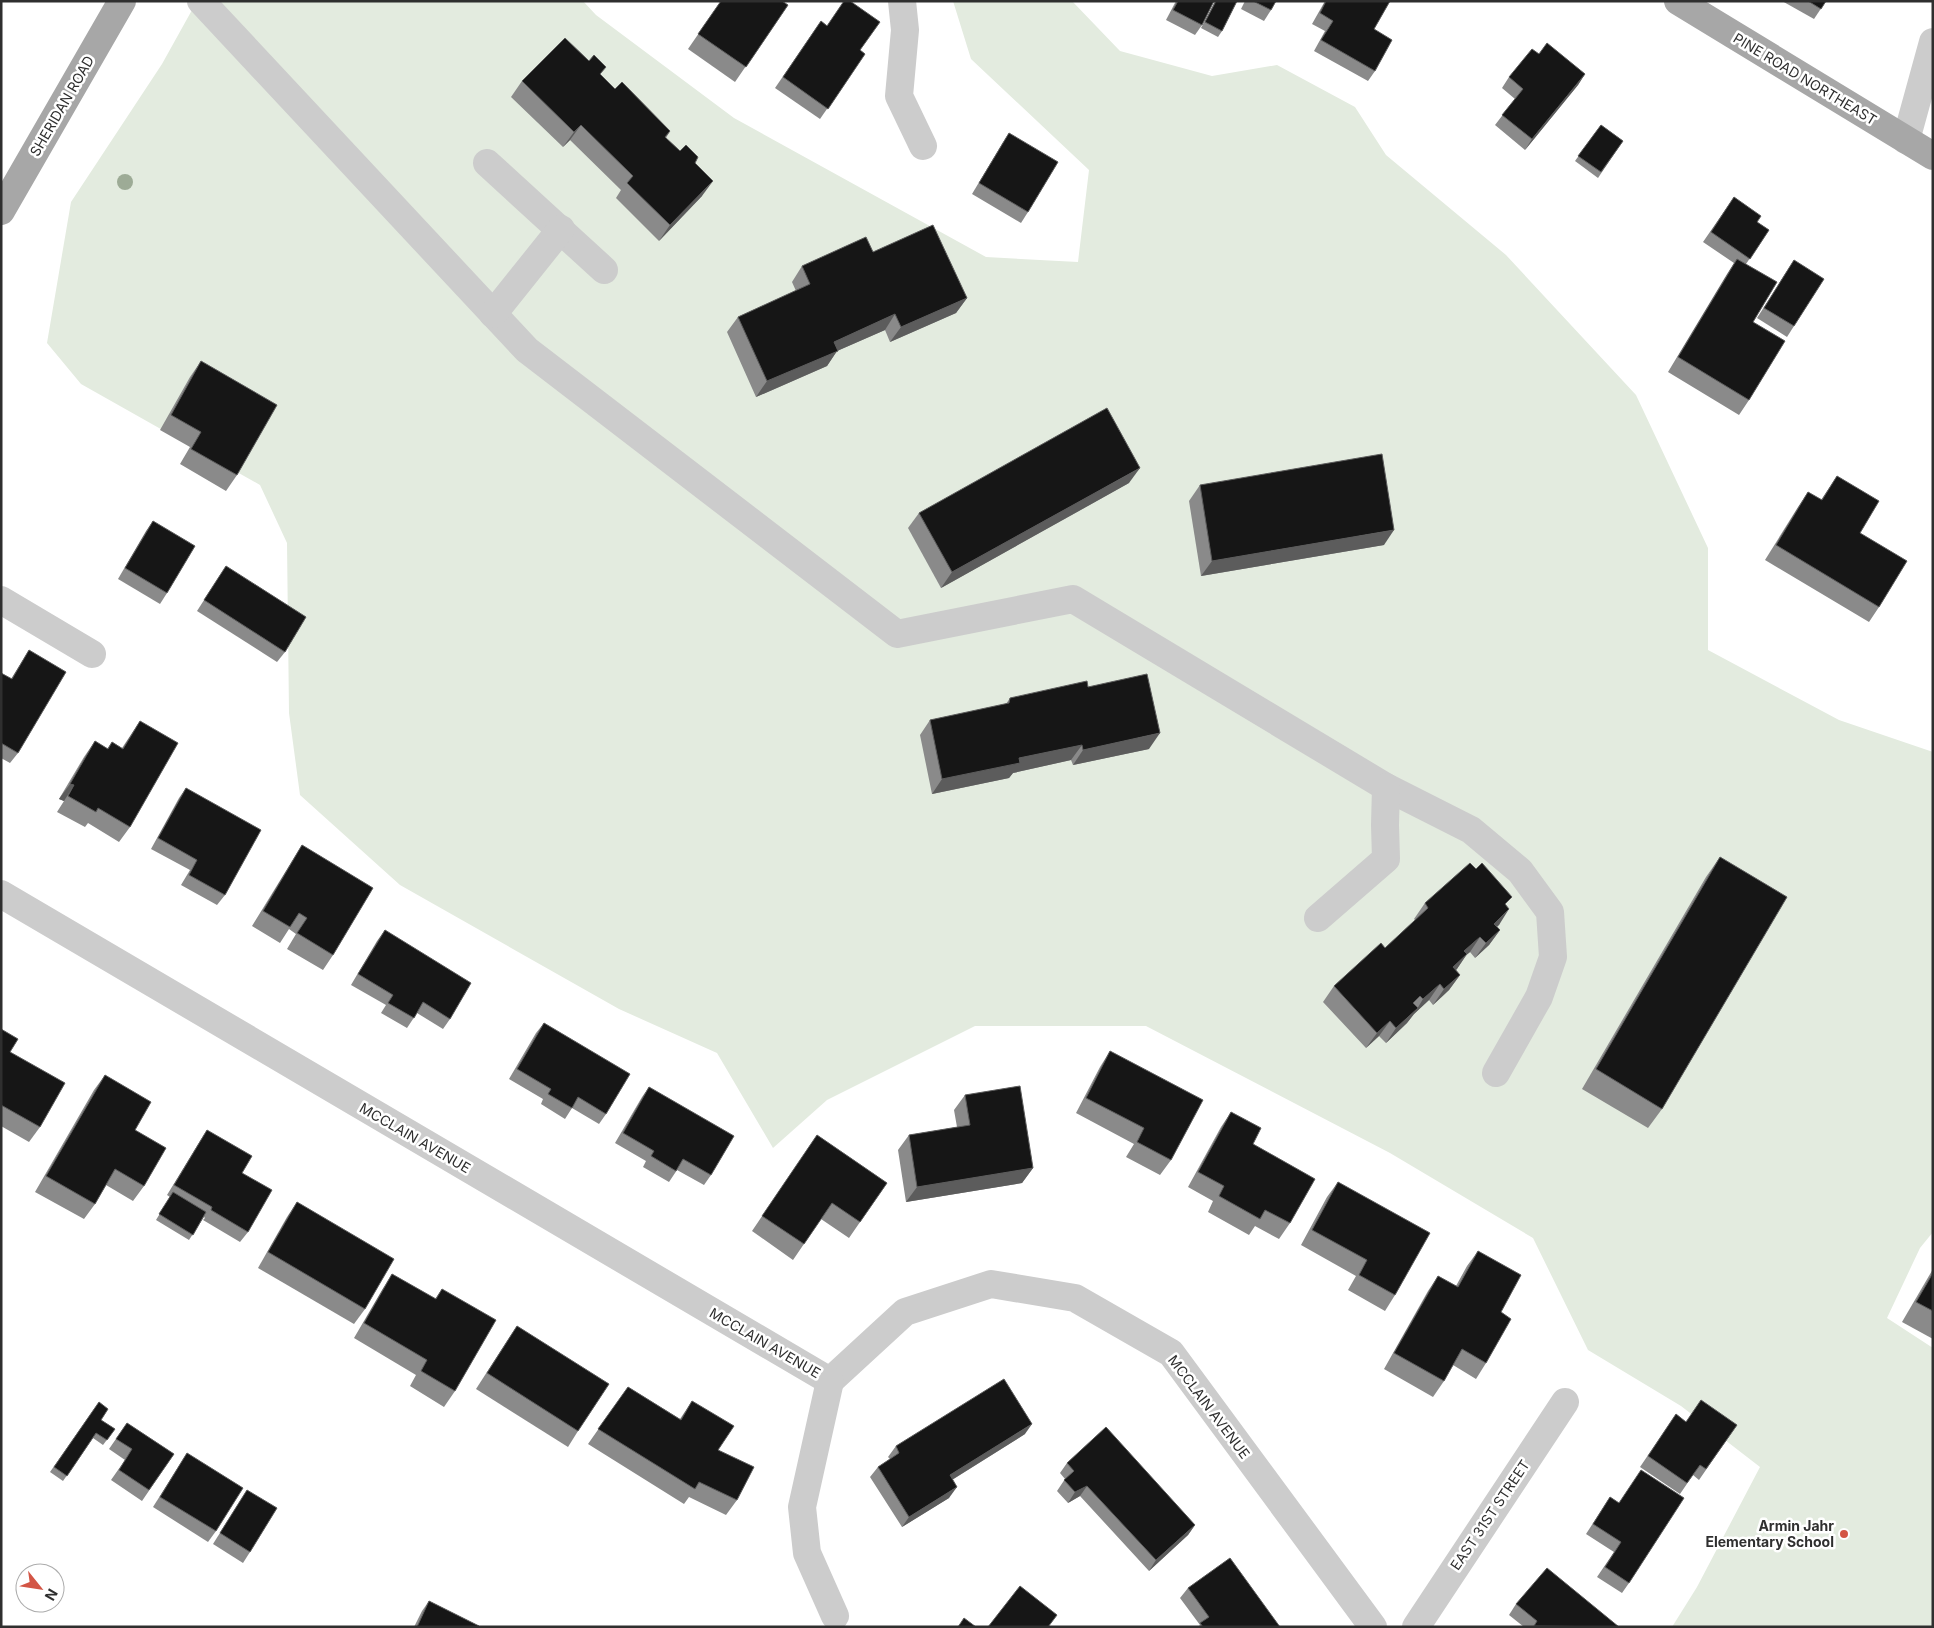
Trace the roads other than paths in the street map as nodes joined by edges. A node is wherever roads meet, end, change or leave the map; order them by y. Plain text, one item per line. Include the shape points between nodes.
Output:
1 (122, 1) edge
2 (201, 1) edge
3 (902, 1) edge
4 (1678, 1) edge
5 (1933, 42) edge
6 (1906, 140) junction
7 (923, 146) dead end
8 (1933, 156) edge
9 (487, 163) dead end
10 (1, 211) edge
11 (561, 229) junction
12 (604, 270) dead end
13 (493, 314) junction
14 (1, 600) edge
15 (92, 654) dead end
16 (1386, 787) junction
17 (1, 894) edge
18 (1318, 918) dead end
19 (1496, 1072) dead end
20 (830, 1381) junction
21 (1565, 1402) dead end
22 (835, 1616) dead end
23 (1373, 1627) edge
24 (1416, 1627) edge

1 - 10 main road, SHERIDAN ROAD
2 - 13 street
3 - 7 street via 905,30 899,96
4 - 6 main road, PINE ROAD NORTHEAST
5 - 6 street
6 - 8 main road, PINE ROAD NORTHEAST
9 - 11 street
11 - 12 street
11 - 13 street
13 - 16 street via 527,350 896,634 1073,600
14 - 15 street
16 - 18 street via 1386,859
16 - 19 street via 1472,830 1520,870 1550,912 1552,957 1538,997
17 - 20 street, MCCLAIN AVENUE
20 - 22 street, MCCLAIN AVENUE via 802,1507 806,1553
20 - 23 street, MCCLAIN AVENUE via 905,1312 991,1284 1075,1298 1170,1354
21 - 24 street, EAST 31ST STREET

